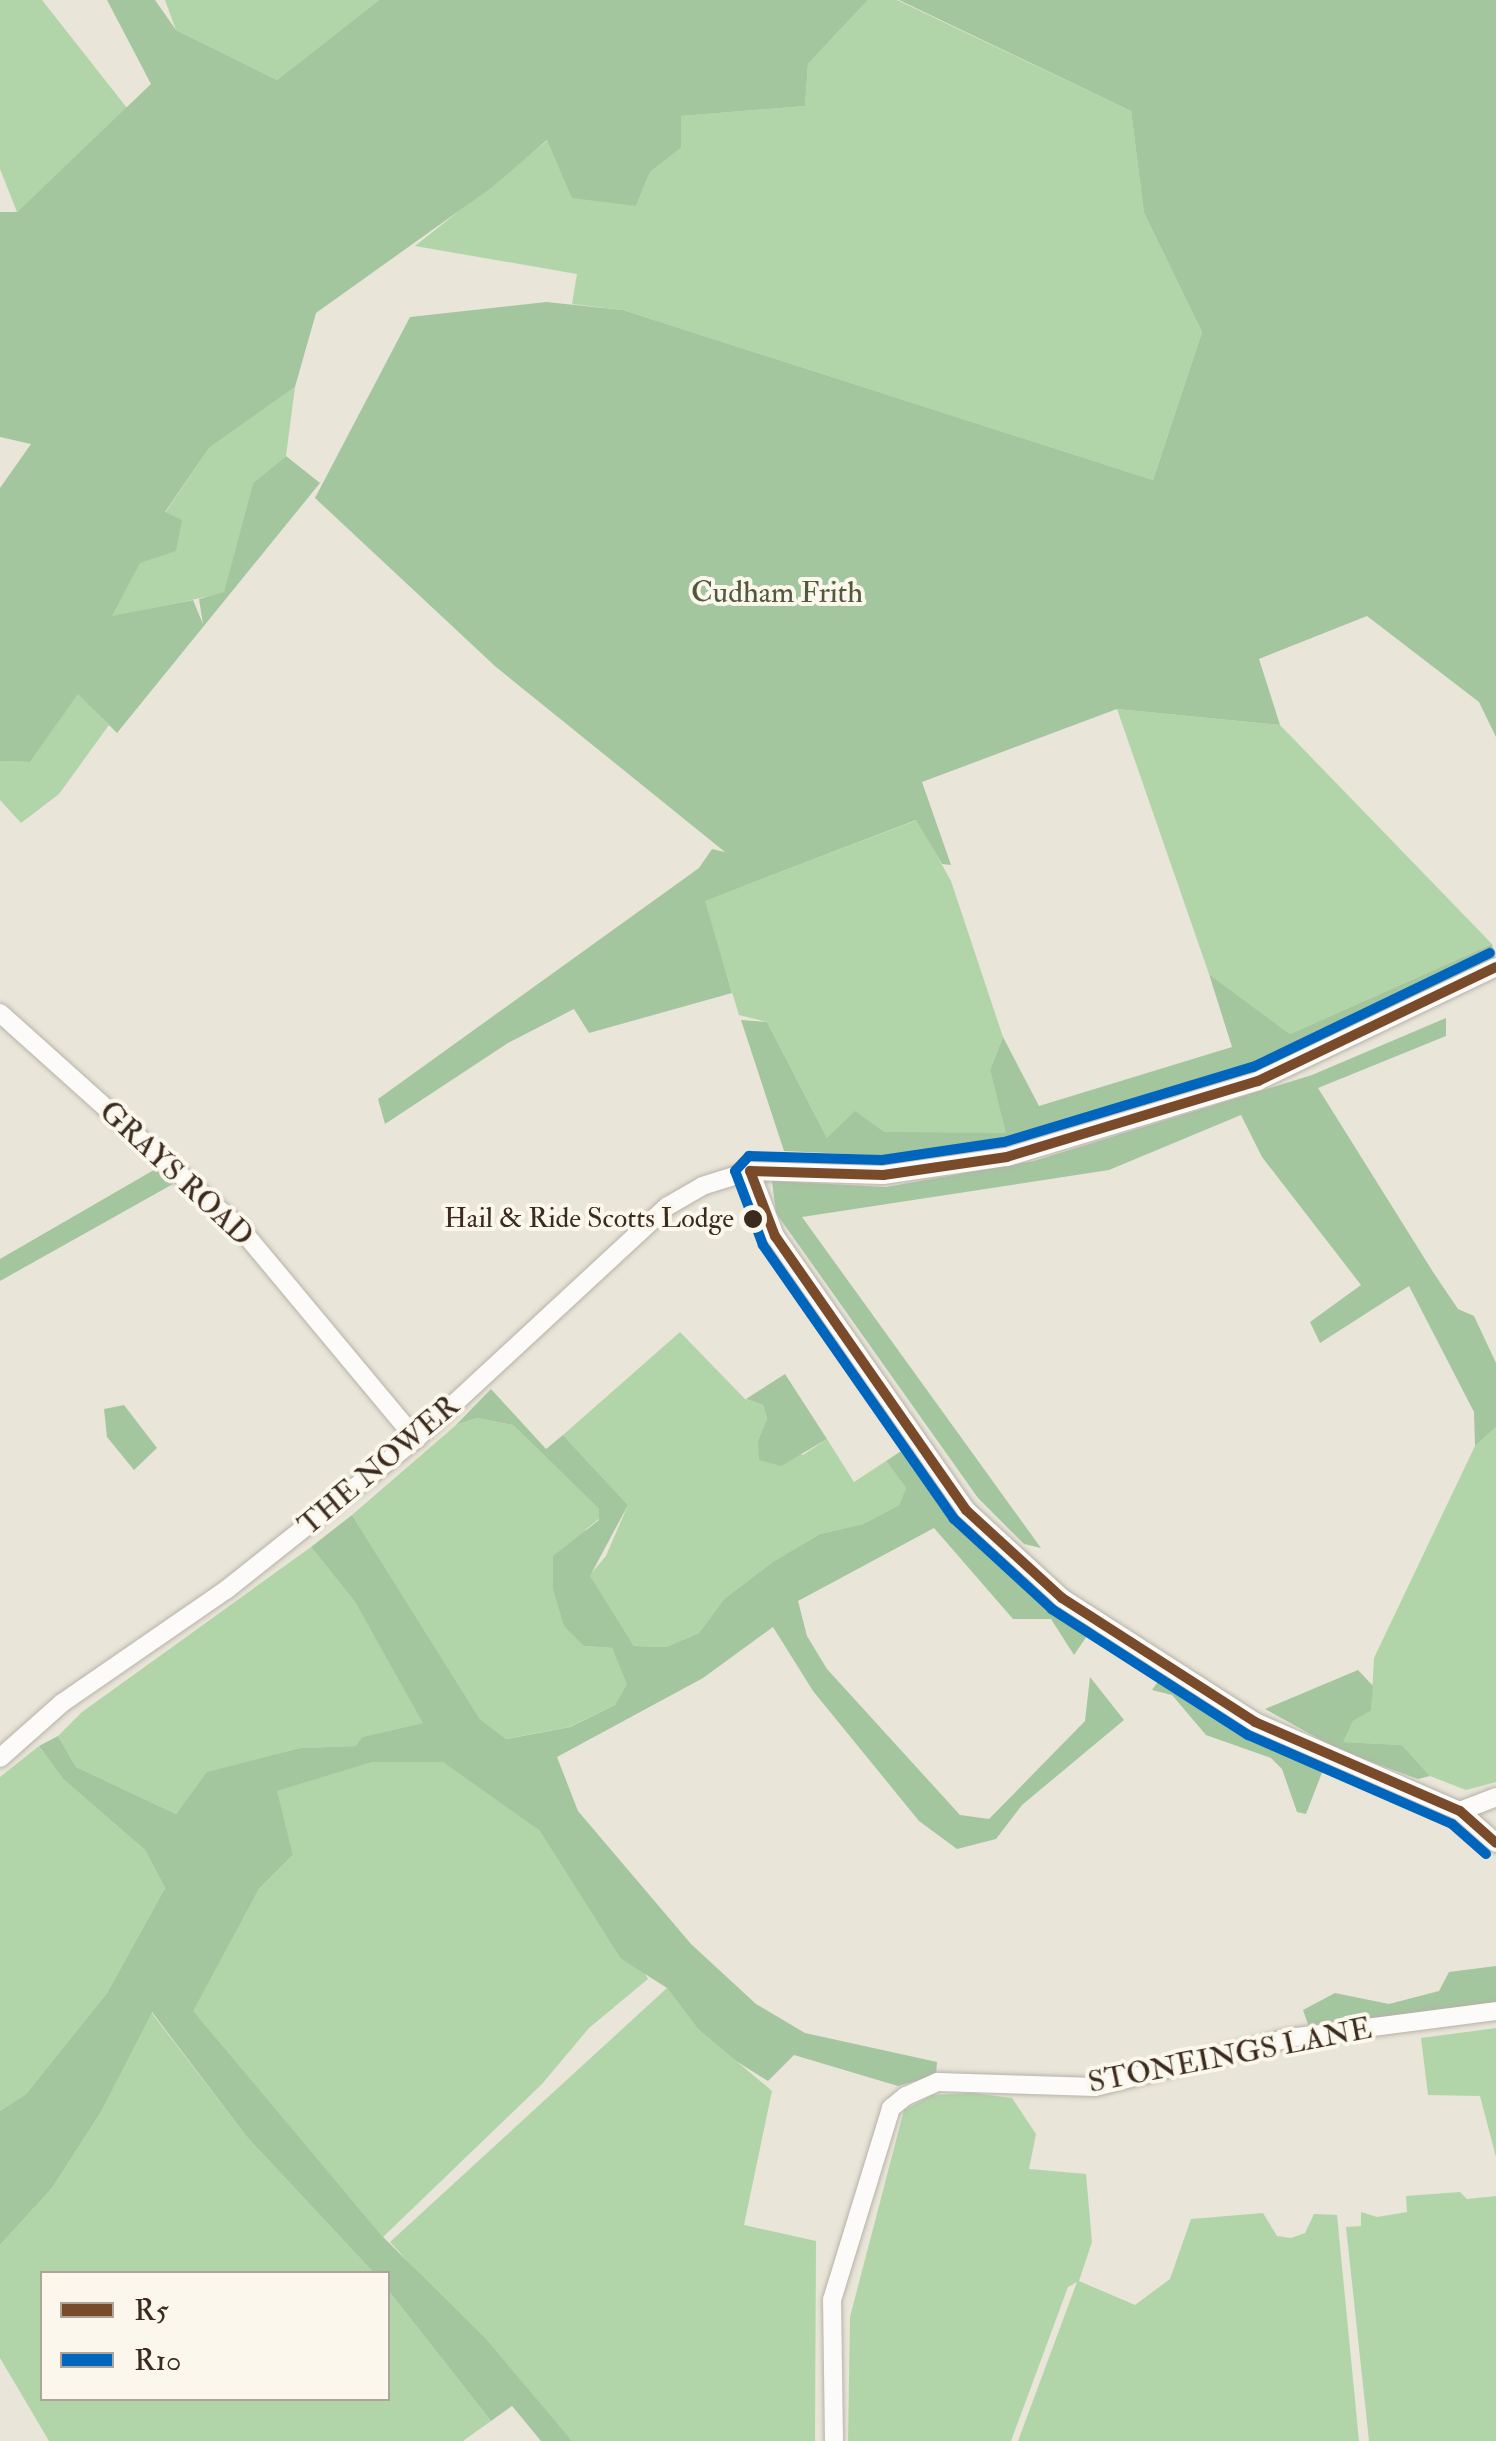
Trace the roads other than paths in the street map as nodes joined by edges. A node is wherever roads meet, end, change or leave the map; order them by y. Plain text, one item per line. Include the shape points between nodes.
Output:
1 (1496, 967) edge
2 (0, 1013) edge
3 (750, 1171) junction
4 (416, 1439) junction
5 (0, 1758) edge
6 (1496, 1797) edge
7 (1460, 1811) junction
8 (1493, 1840) edge
9 (1496, 2011) edge
10 (834, 2441) edge

1 - 3 street, THE NOWER via 1258,1081 1008,1157 882,1175
2 - 4 street, GRAYS ROAD via 240,1228
3 - 4 street, THE NOWER via 702,1186 668,1206
3 - 7 street via 776,1236 966,1510 1062,1598 1256,1722
4 - 5 street, THE NOWER via 226,1590 62,1703
6 - 7 street
7 - 8 street
9 - 10 street, STONEINGS LANE via 1290,2038 1095,2087 938,2082 906,2096 892,2108 832,2300

